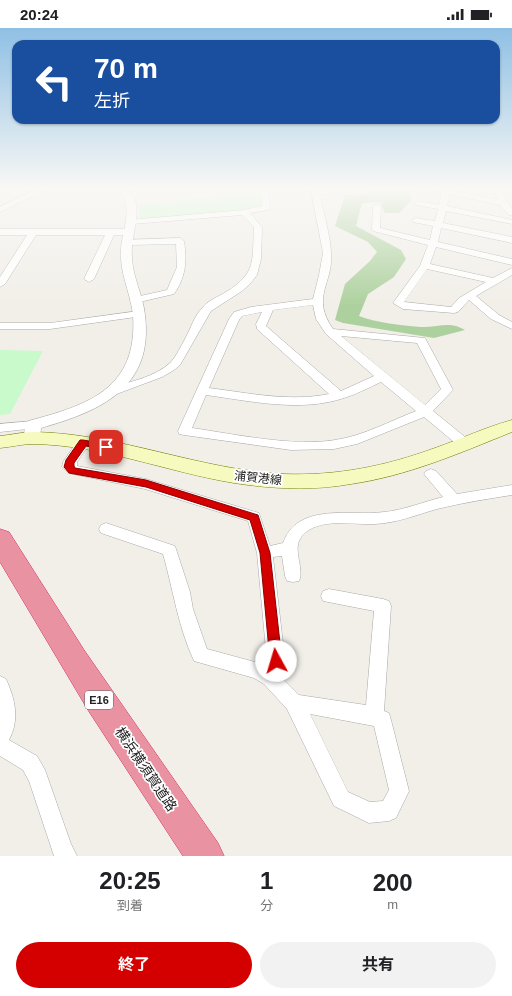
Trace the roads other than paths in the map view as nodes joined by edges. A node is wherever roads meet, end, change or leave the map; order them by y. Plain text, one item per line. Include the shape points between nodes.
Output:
1 (129, 229) edge
2 (148, 229) edge
3 (258, 229) edge
4 (323, 229) edge
5 (376, 229) edge
6 (437, 229) edge
7 (456, 229) edge
8 (0, 232) edge
9 (33, 232) junction
10 (129, 232) junction
11 (110, 233) junction
12 (512, 240) edge
13 (433, 244) junction
14 (512, 262) edge
15 (425, 266) junction
16 (512, 271) edge
17 (89, 279) dead end
18 (494, 281) junction
19 (0, 284) edge
20 (470, 296) junction
21 (136, 300) junction
22 (317, 301) junction
23 (269, 308) junction
24 (139, 314) junction
25 (0, 326) edge
26 (512, 326) edge
27 (330, 332) junction
28 (382, 377) junction
29 (202, 391) junction
30 (114, 392) junction
31 (339, 396) junction
32 (425, 412) junction
33 (512, 426) edge
34 (0, 428) edge
35 (32, 432) junction
36 (0, 442) edge
37 (83, 443) junction
38 (465, 444) junction
39 (431, 474) dead end
40 (512, 490) edge
41 (454, 500) junction
42 (106, 529) dead end
43 (0, 539) edge
44 (290, 548) junction
45 (265, 553) junction
46 (0, 560) edge
47 (293, 576) dead end
48 (329, 596) dead end
49 (270, 678) junction
50 (0, 686) edge
51 (294, 703) junction
52 (374, 716) junction
53 (0, 737) edge
54 (0, 745) edge
55 (63, 854) edge
56 (188, 856) edge
57 (205, 856) edge

1 - 10 street
2 - 10 street
3 - 30 street via 258,263 251,279 204,311 192,337 170,368
4 - 22 street via 328,253
5 - 13 street
6 - 13 street
7 - 12 street
8 - 9 street
9 - 11 street
9 - 19 street
10 - 11 street
10 - 21 street via 126,258
10 - 21 street via 180,241 183,263 171,292
11 - 17 street
13 - 14 street
13 - 15 street
15 - 18 street
15 - 20 street via 398,303 403,306 454,310
16 - 18 street
18 - 20 street
20 - 26 street
21 - 24 street
22 - 23 street
22 - 27 street via 322,319
23 - 29 street via 238,314
23 - 31 street via 262,327
24 - 25 street via 50,326
24 - 30 street via 138,352 126,378
27 - 28 street
27 - 32 street via 421,340 447,390
28 - 31 street
28 - 32 street
29 - 31 street via 289,401
29 - 32 street via 184,431 291,446 334,445 352,441
30 - 35 street
32 - 38 street
33 - 38 main road, 浦賀港線
34 - 35 street
35 - 36 main road, 浦賀港線
35 - 37 main road, 浦賀港線
37 - 38 main road, 浦賀港線 via 233,476 302,481 365,476
37 - 45 street via 70,462 69,467 72,470 146,484 254,517
39 - 41 street
40 - 41 street
41 - 44 street via 384,518 312,522 296,532
42 - 49 street via 170,550 200,655 259,671
43 - 57 highway, 横浜横須賀道路 / E16 via 95,692
44 - 45 street
44 - 47 street
45 - 49 street via 276,661
46 - 56 highway, 横浜横須賀道路 / E16 via 113,745
48 - 52 street via 383,606
49 - 51 street
50 - 53 street via 7,720
51 - 52 street
51 - 52 street via 341,799 369,812 389,811 399,791 382,720
54 - 55 street via 30,762 38,777

